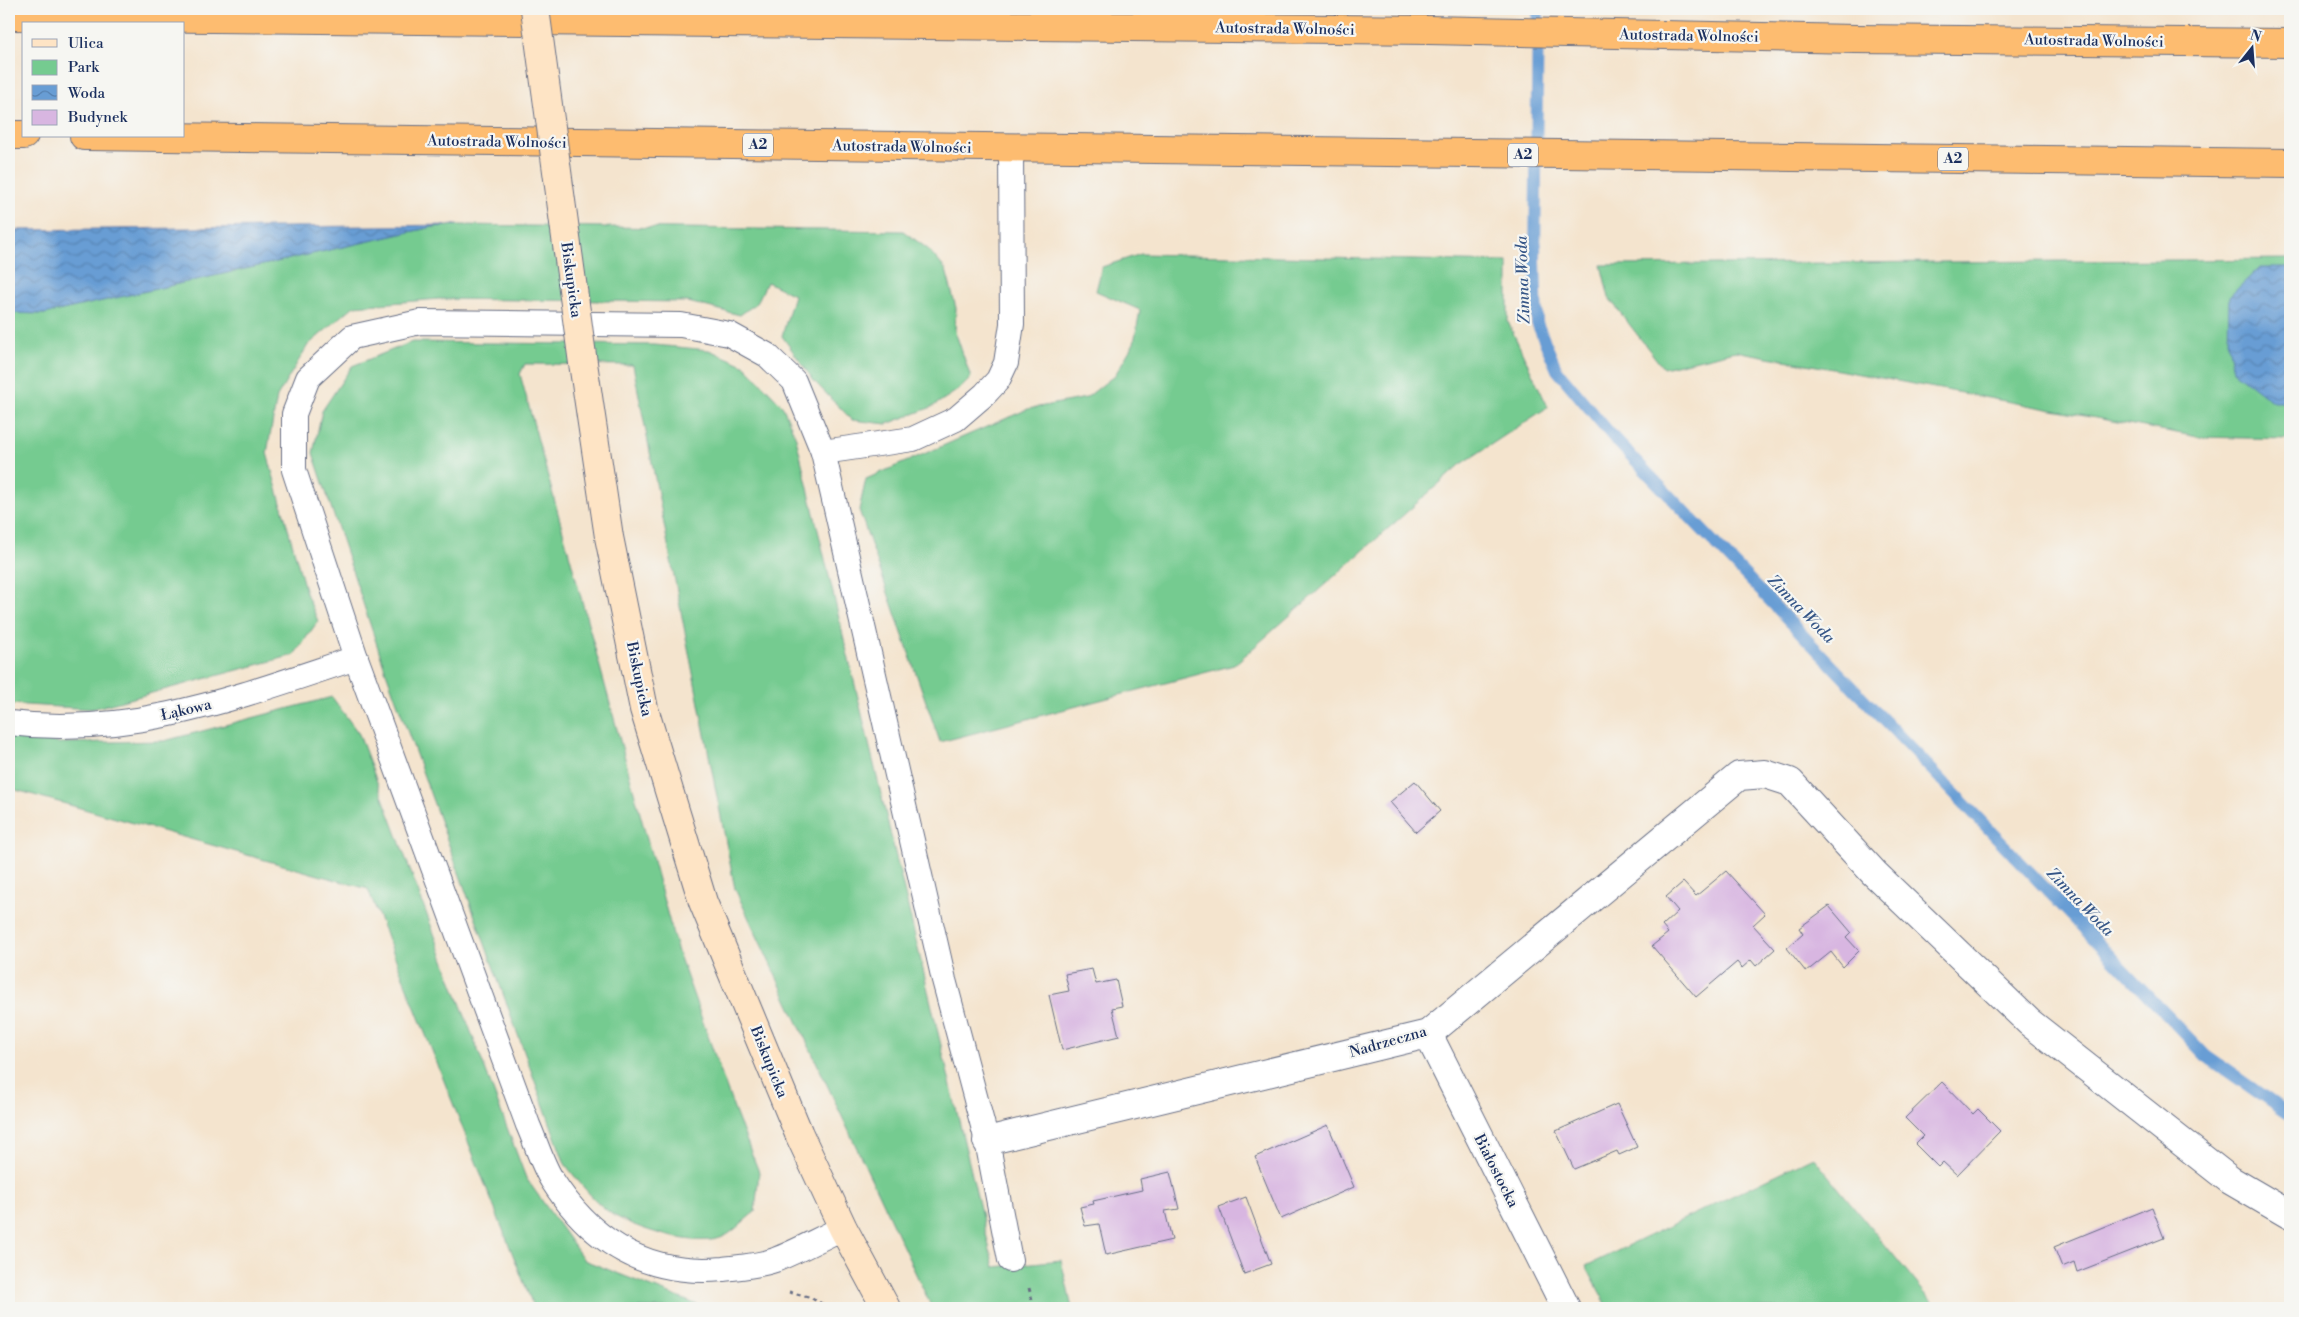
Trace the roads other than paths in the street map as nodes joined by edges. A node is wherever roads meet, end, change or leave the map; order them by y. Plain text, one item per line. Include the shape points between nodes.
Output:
1 (535, 9) edge
2 (9, 16) edge
3 (2290, 43) edge
4 (9, 135) edge
5 (22, 135) edge
6 (185, 137) edge
7 (1011, 149) junction
8 (2290, 163) edge
9 (823, 452) junction
10 (356, 658) junction
11 (9, 723) edge
12 (1428, 1034) junction
13 (987, 1141) junction
14 (2290, 1214) edge
15 (843, 1228) junction
16 (1010, 1260) dead end
17 (886, 1308) edge
18 (1566, 1308) edge

1 - 15 main road, Biskupicka, bridge via 609,537 647,718 703,902 798,1134
2 - 3 highway, Autostrada Wolności via 1429,30
4 - 5 highway
6 - 7 highway, Autostrada Wolności / A2
7 - 8 highway, Autostrada Wolności / A2
7 - 9 lane via 1012,324 1006,363 998,380 956,419 913,439
9 - 10 lane via 794,381 767,355 729,334 681,325 420,322 352,337 308,378 294,414 294,470
9 - 13 lane via 944,980
10 - 11 lane, Łąkowa via 206,707 166,716 83,727
10 - 15 lane via 528,1125 551,1178 572,1209 598,1235 628,1254 656,1265 698,1272 750,1267 775,1260
12 - 13 street, Nadrzeczna
12 - 14 street, Nadrzeczna via 1739,776 1765,774 1790,782 1874,873 2029,1022 2230,1180
12 - 18 street, Białostocka
13 - 16 lane
15 - 17 main road, Biskupicka

